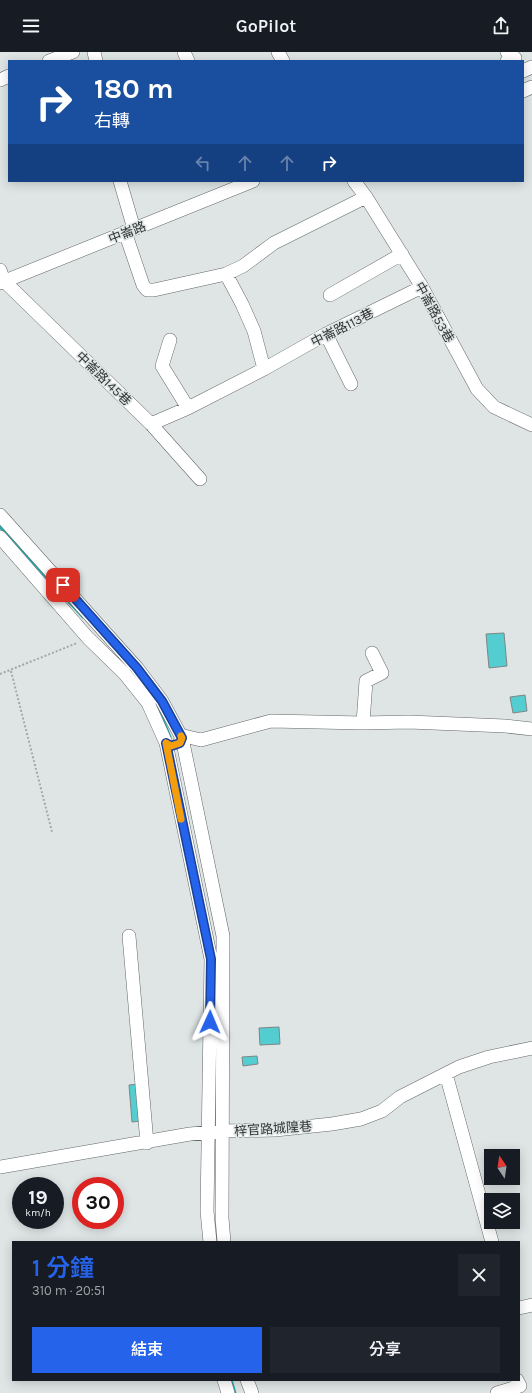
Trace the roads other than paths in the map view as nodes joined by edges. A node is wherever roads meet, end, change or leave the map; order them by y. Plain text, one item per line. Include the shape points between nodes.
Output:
1 (73, 52) edge
2 (507, 52) edge
3 (52, 60) edge
4 (510, 60) edge
5 (120, 182) edge
6 (251, 182) edge
7 (355, 182) edge
8 (366, 197) junction
9 (130, 230) junction
10 (402, 254) junction
11 (226, 274) junction
12 (1, 278) edge
13 (422, 287) junction
14 (330, 295) dead end
15 (326, 334) junction
16 (170, 340) dead end
17 (264, 369) junction
18 (352, 384) dead end
19 (188, 408) junction
20 (151, 424) junction
21 (532, 425) edge
22 (200, 478) dead end
23 (0, 515) edge
24 (4, 532) edge
25 (372, 653) dead end
26 (363, 723) junction
27 (532, 729) edge
28 (174, 742) junction
29 (129, 936) dead end
30 (215, 937) junction
31 (532, 1048) edge
32 (446, 1074) junction
33 (223, 1131) junction
34 (208, 1133) junction
35 (147, 1143) junction
36 (0, 1167) edge
37 (210, 1241) edge
38 (224, 1241) edge
39 (492, 1241) edge
40 (532, 1305) edge
41 (520, 1308) edge
42 (224, 1381) edge
43 (247, 1381) edge
44 (518, 1381) edge
45 (228, 1393) edge
46 (252, 1393) edge
47 (497, 1393) edge

1 - 3 street
2 - 4 street via 515,58
5 - 9 street
6 - 9 street, 中崙路
7 - 8 street, 中崙路53巷
8 - 10 street, 中崙路53巷
8 - 11 street via 274,244 243,266
9 - 11 street via 143,285 147,290
9 - 12 street, 中崙路
10 - 13 street, 中崙路53巷
10 - 14 street
11 - 17 street via 254,331
12 - 20 street, 中崙路145巷
13 - 15 street, 中崙路113巷
13 - 21 street, 中崙路53巷 via 477,389 494,407
15 - 17 street, 中崙路113巷
15 - 18 street
16 - 19 street via 162,366
17 - 19 street, 中崙路113巷
19 - 20 street, 中崙路113巷
20 - 22 street, 中崙路145巷
23 - 24 street
24 - 28 street via 88,638 124,673
24 - 28 street via 137,668 162,701
25 - 26 street via 382,672 366,681
26 - 27 street via 409,722
26 - 28 street via 271,721 201,740 184,736
28 - 30 street
28 - 30 street
29 - 35 street
30 - 33 street
30 - 34 street via 211,959
31 - 32 street, 梓官路城隍巷 via 459,1066
32 - 33 street, 梓官路城隍巷 via 361,1119 275,1130
32 - 39 street
33 - 34 street, 梓官路城隍巷
33 - 38 street
34 - 35 street, 梓官路城隍巷
34 - 37 street via 207,1211
35 - 36 street, 梓官路城隍巷
40 - 41 street
42 - 45 street
43 - 46 street
44 - 47 street via 520,1386

